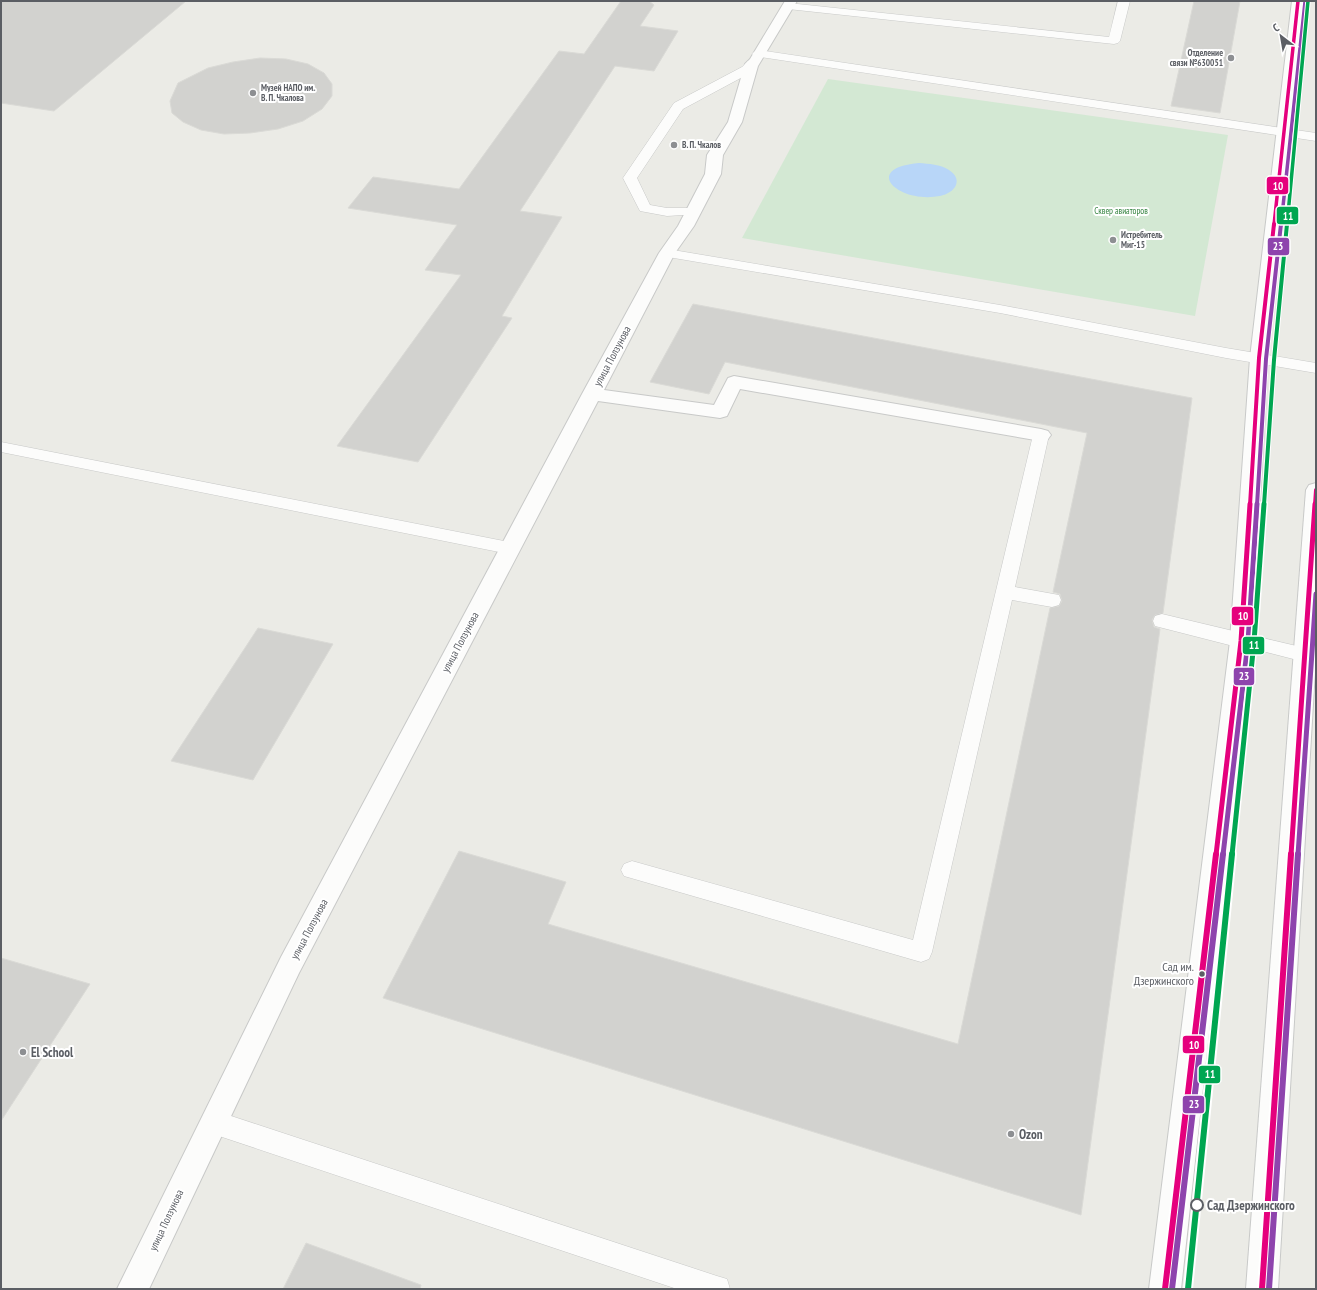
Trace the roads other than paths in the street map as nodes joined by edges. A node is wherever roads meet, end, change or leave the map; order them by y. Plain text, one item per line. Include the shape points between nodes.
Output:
1 (1124, 1) edge
2 (1298, 1) edge
3 (789, 3) edge
4 (755, 59) junction
5 (1283, 132) junction
6 (1316, 137) edge
7 (694, 211) junction
8 (667, 253) junction
9 (1259, 358) junction
10 (1316, 368) edge
11 (592, 394) junction
12 (1041, 435) joint
13 (1, 447) edge
14 (1316, 490) edge
15 (509, 548) junction
16 (1006, 592) junction
17 (1052, 600) dead end
18 (1162, 621) dead end
19 (1241, 641) junction
20 (1305, 655) junction
21 (632, 870) dead end
22 (213, 1122) junction
23 (133, 1289) edge
24 (716, 1289) edge
25 (1165, 1289) edge
26 (1262, 1289) edge

1 - 3 lane via 1114,41
2 - 5 main road
3 - 4 main road, улица Ползунова
4 - 5 lane
4 - 7 main road, улица Ползунова via 735,122 715,155 713,174
4 - 7 lane via 746,70 678,106 630,178 644,208 667,212
5 - 6 lane
5 - 9 main road
7 - 8 main road, улица Ползунова
8 - 9 lane via 1000,309
8 - 11 main road, улица Ползунова
9 - 10 lane
9 - 19 main road
11 - 12 main road via 720,412 734,382
11 - 15 main road, улица Ползунова
12 - 16 lane
13 - 15 lane
14 - 20 main road
15 - 22 main road, улица Ползунова via 290,965
16 - 17 lane
16 - 21 lane via 921,952
18 - 19 lane
19 - 20 lane
19 - 25 main road
20 - 26 main road
22 - 23 main road, улица Ползунова
22 - 24 lane

